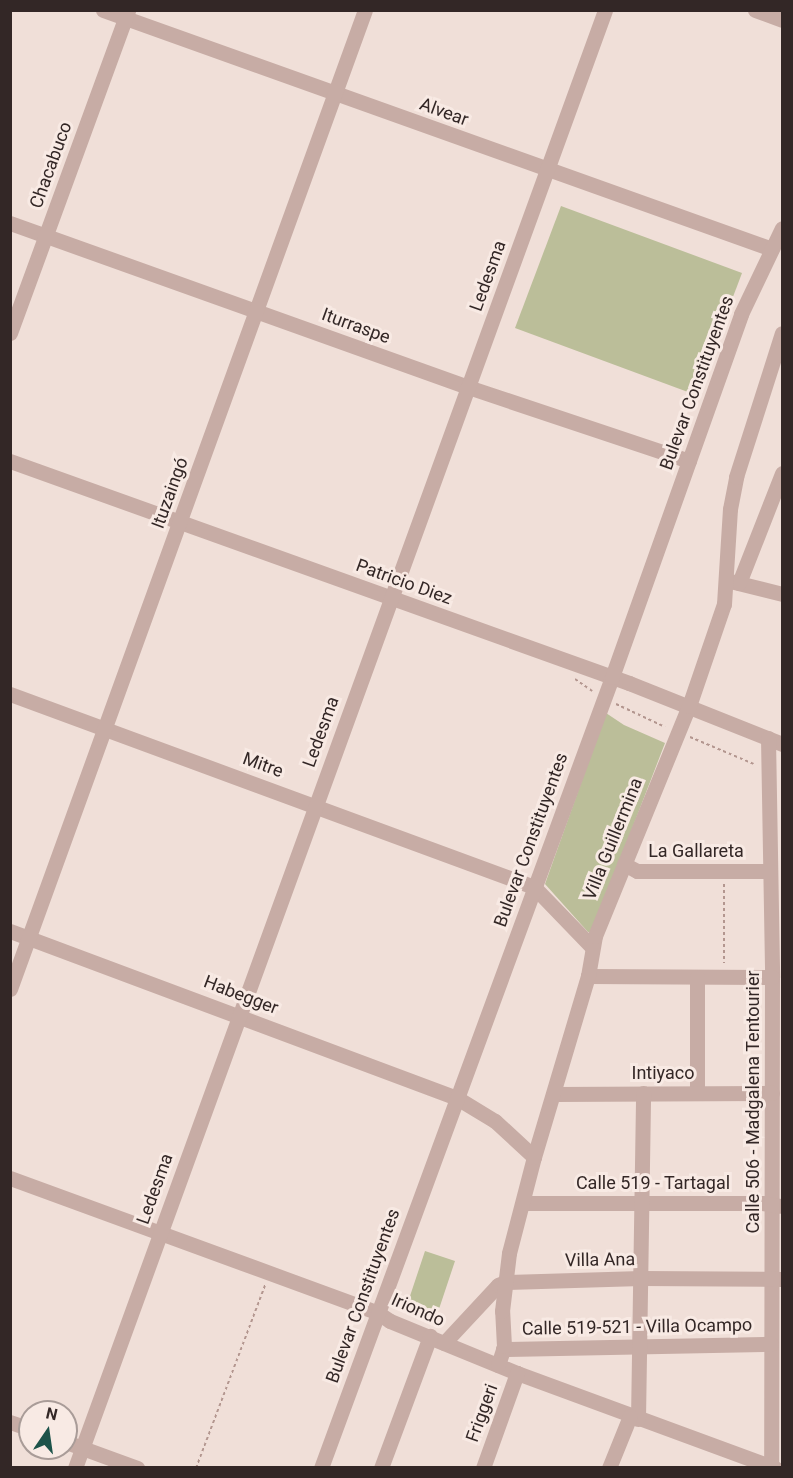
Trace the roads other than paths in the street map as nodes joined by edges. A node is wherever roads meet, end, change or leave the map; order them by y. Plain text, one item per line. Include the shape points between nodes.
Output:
1 (103, 10) edge
2 (365, 10) edge
3 (605, 10) edge
4 (755, 10) edge
5 (127, 15) edge
6 (783, 20) edge
7 (335, 93) junction
8 (547, 170) junction
9 (10, 223) edge
10 (783, 228) edge
11 (46, 236) junction
12 (772, 249) junction
13 (256, 311) junction
14 (10, 333) edge
15 (783, 333) edge
16 (468, 387) junction
17 (10, 461) edge
18 (689, 461) junction
19 (783, 473) edge
20 (180, 521) junction
21 (733, 582) junction
22 (783, 594) edge
23 (391, 598) junction
24 (612, 677) junction
25 (10, 693) edge
26 (689, 706) junction
27 (106, 728) junction
28 (775, 741) edge
29 (315, 806) junction
30 (624, 864) junction
31 (770, 871) junction
32 (534, 887) junction
33 (10, 931) edge
34 (30, 938) junction
35 (592, 946) junction
36 (588, 976) junction
37 (697, 977) junction
38 (776, 982) edge
39 (10, 989) edge
40 (239, 1014) junction
41 (777, 1064) edge
42 (643, 1093) junction
43 (697, 1093) junction
44 (772, 1093) junction
45 (554, 1094) junction
46 (458, 1098) junction
47 (777, 1135) edge
48 (534, 1158) junction
49 (10, 1178) edge
50 (640, 1202) junction
51 (523, 1203) junction
52 (777, 1206) edge
53 (160, 1232) junction
54 (641, 1278) junction
55 (777, 1279) edge
56 (505, 1282) junction
57 (384, 1317) junction
58 (437, 1339) junction
59 (771, 1344) junction
60 (640, 1346) junction
61 (503, 1348) junction
62 (498, 1365) junction
63 (777, 1365) edge
64 (517, 1373) junction
65 (634, 1417) junction
66 (78, 1446) edge
67 (82, 1448) junction
68 (75, 1467) edge
69 (136, 1467) edge
70 (321, 1467) edge
71 (381, 1467) edge
72 (483, 1467) edge
73 (609, 1467) edge
74 (773, 1467) edge

1 - 5 street, Alvear
2 - 7 street, Ituzaingó
3 - 8 street, Ledesma
4 - 6 street
5 - 7 street, Alvear
5 - 11 street, Chacabuco
7 - 8 street, Alvear
7 - 13 street, Ituzaingó
8 - 12 street, Alvear
8 - 16 street, Ledesma
9 - 11 street, Iturraspe
10 - 12 street, Bulevar Constituyentes
11 - 13 street, Iturraspe
11 - 14 street, Chacabuco
12 - 18 street, Bulevar Constituyentes via 741,314
13 - 16 street, Iturraspe
13 - 20 street, Ituzaingó
15 - 21 street, Villa Guillermina via 736,477 730,509
16 - 18 street, Iturraspe
16 - 23 street, Ledesma
17 - 20 street, Patricio Diez
18 - 24 street, Bulevar Constituyentes
19 - 21 street
20 - 23 street, Patricio Diez
20 - 27 street, Ituzaingó
21 - 22 street
21 - 26 street, Villa Guillermina
23 - 24 street, Patricio Diez
23 - 29 street, Ledesma
24 - 26 street, Patricio Diez
24 - 32 street, Bulevar Constituyentes
25 - 27 street, Mitre
26 - 28 street, Patricio Diez
26 - 30 street, Villa Guillermina
27 - 29 street, Mitre
27 - 34 street, Ituzaingó
28 - 31 street, Calle 506 - Madgalena Tentourier
29 - 32 street, Mitre
29 - 40 street, Ledesma
30 - 31 street, La Gallareta via 637,871
30 - 35 street, Villa Guillermina
31 - 38 street, Calle 506 - Madgalena Tentourier
32 - 35 street
32 - 46 street, Bulevar Constituyentes
33 - 34 street, Habegger
34 - 39 street, Ituzaingó
34 - 40 street, Habegger
35 - 36 street, Villa Guillermina
36 - 37 street
36 - 45 street, Villa Guillermina
37 - 38 street
37 - 43 street
38 - 41 street, Calle 506 - Madgalena Tentourier
40 - 46 street, Habegger
40 - 53 street, Ledesma
41 - 44 street, Calle 506 - Madgalena Tentourier
42 - 43 street, Intiyaco
42 - 45 street, Intiyaco
42 - 50 street
43 - 44 street, Intiyaco
44 - 47 street, Calle 506 - Madgalena Tentourier
45 - 48 street, Villa Guillermina
46 - 48 street, Habegger via 495,1121
46 - 57 street, Bulevar Constituyentes
47 - 52 street, Calle 506 - Madgalena Tentourier
48 - 51 street, Villa Guillermina
49 - 53 street, Iriondo
50 - 51 street, Calle 519 - Tartagal
50 - 52 street, Calle 519 - Tartagal
50 - 54 street
51 - 56 street, Villa Guillermina
52 - 55 street, Calle 506 - Madgalena Tentourier
53 - 57 street, Iriondo
53 - 67 street, Ledesma
54 - 55 street, Villa Ana
54 - 56 street, Villa Ana
54 - 60 street
55 - 59 street, Calle 506 - Madgalena Tentourier
56 - 58 street
56 - 61 street, Villa Guillermina
57 - 58 street, Iriondo
57 - 70 street, Bulevar Constituyentes
58 - 62 street, Iriondo
58 - 71 street
59 - 60 street, Calle 519-521 - Villa Ocampo
59 - 63 street, Calle 506 - Madgalena Tentourier
60 - 61 street, Calle 519-521 - Villa Ocampo
60 - 65 street
61 - 62 street, Villa Guillermina
62 - 64 street, Iriondo
63 - 74 street, Calle 506 - Madgalena Tentourier
64 - 65 street, Iriondo
64 - 72 street, Friggeri
65 - 73 street
65 - 74 street, Iriondo
66 - 67 street
67 - 68 street, Ledesma
67 - 69 street

